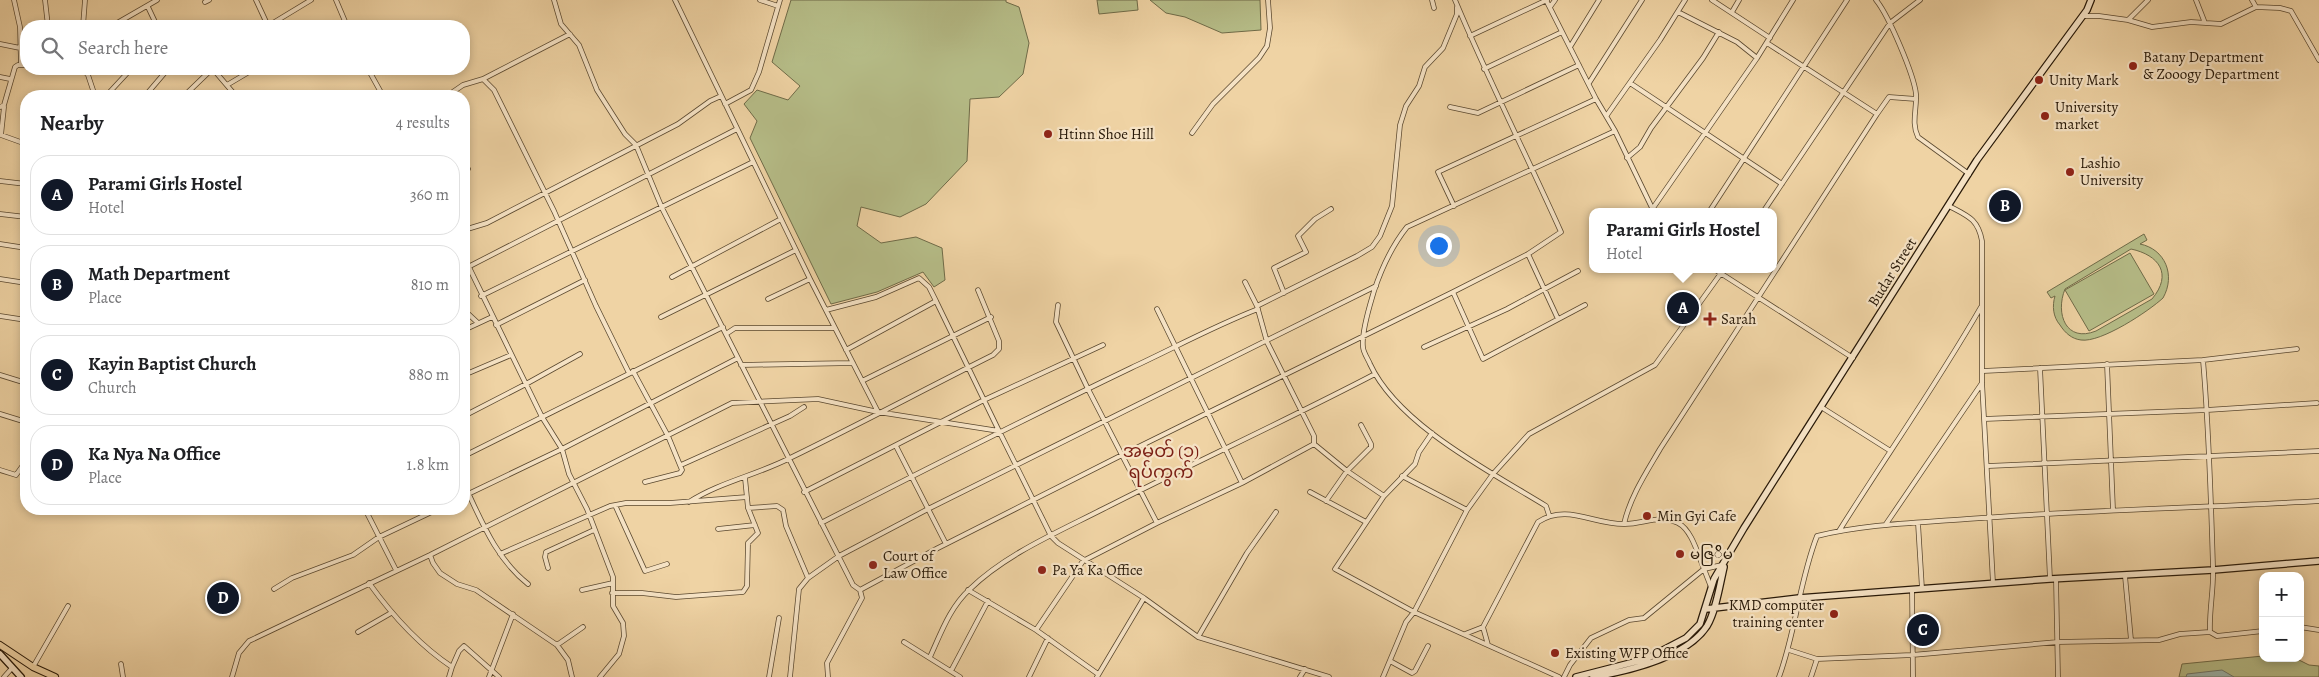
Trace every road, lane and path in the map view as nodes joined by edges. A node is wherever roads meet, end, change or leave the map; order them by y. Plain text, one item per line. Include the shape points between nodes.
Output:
1 (14, 0) edge
2 (45, 0) edge
3 (85, 0) edge
4 (157, 0) edge
5 (256, 0) edge
6 (311, 0) edge
7 (336, 0) edge
8 (554, 0) edge
9 (675, 0) edge
10 (760, 0) edge
11 (780, 0) edge
12 (1268, 0) edge
13 (1432, 0) edge
14 (1547, 0) edge
15 (1555, 0) edge
16 (1599, 0) edge
17 (1642, 0) edge
18 (1685, 0) edge
19 (1712, 0) edge
20 (1739, 0) edge
21 (1793, 0) edge
22 (1847, 0) edge
23 (1876, 0) edge
24 (1920, 0) edge
25 (2148, 0) edge
26 (2196, 0) edge
27 (2252, 0) edge
28 (1456, 2) edge
29 (2089, 2) edge
30 (778, 6) junction
31 (148, 7) junction
32 (1550, 7) junction
33 (2256, 7) junction
34 (1434, 8) dead end
35 (1678, 12) junction
36 (1732, 12) junction
37 (2082, 16) junction
38 (47, 20) edge
39 (83, 20) edge
40 (123, 20) edge
41 (154, 20) edge
42 (265, 20) edge
43 (278, 20) edge
44 (344, 20) edge
45 (2128, 20) junction
46 (1890, 23) junction
47 (2205, 23) junction
48 (20, 27) joint
49 (1562, 32) junction
50 (1719, 32) junction
51 (570, 34) junction
52 (1470, 36) junction
53 (1770, 38) junction
54 (1767, 43) junction
55 (0, 44) edge
56 (1570, 47) junction
57 (20, 48) joint
58 (1757, 58) junction
59 (2319, 60) edge
60 (1579, 65) junction
61 (20, 66) edge
62 (1803, 68) junction
63 (1484, 69) junction
64 (87, 75) edge
65 (125, 75) edge
66 (163, 75) edge
67 (207, 75) edge
68 (218, 75) edge
69 (244, 75) edge
70 (371, 75) edge
71 (0, 77) edge
72 (10, 79) junction
73 (483, 79) junction
74 (1589, 83) junction
75 (1630, 83) junction
76 (227, 85) junction
77 (92, 90) edge
78 (112, 90) edge
79 (150, 90) edge
80 (190, 90) edge
81 (231, 90) edge
82 (378, 90) edge
83 (456, 90) edge
84 (1842, 94) junction
85 (722, 96) junction
86 (1596, 99) junction
87 (1916, 99) junction
88 (1499, 103) junction
89 (725, 104) junction
90 (1668, 106) junction
91 (2, 107) edge
92 (1450, 107) dead end
93 (1877, 114) junction
94 (1607, 115) junction
95 (737, 129) junction
96 (1615, 131) junction
97 (1192, 133) dead end
98 (1706, 133) junction
99 (0, 135) edge
100 (1516, 136) junction
101 (20, 142) edge
102 (636, 145) junction
103 (1627, 158) junction
104 (1743, 159) junction
105 (753, 162) junction
106 (1533, 170) junction
107 (1968, 174) junction
108 (647, 175) junction
109 (0, 181) edge
110 (20, 183) edge
111 (1782, 184) junction
112 (545, 192) junction
113 (1454, 206) junction
114 (1949, 206) junction
115 (662, 208) junction
116 (1653, 208) edge
117 (1655, 208) edge
118 (1712, 208) edge
119 (1766, 208) edge
120 (1331, 209) dead end
121 (0, 214) edge
122 (20, 216) edge
123 (781, 219) junction
124 (559, 221) junction
125 (470, 228) edge
126 (0, 244) edge
127 (20, 247) edge
128 (796, 250) junction
129 (572, 251) junction
130 (1528, 254) junction
131 (470, 265) edge
132 (692, 266) junction
133 (1777, 267) edge
134 (470, 270) edge
135 (1578, 271) dead end
136 (1773, 273) edge
137 (1721, 274) joint
138 (672, 278) dead end
139 (0, 279) edge
140 (810, 279) junction
141 (584, 280) junction
142 (20, 282) edge
143 (1245, 282) dead end
144 (1376, 286) junction
145 (1544, 289) junction
146 (978, 290) dead end
147 (1453, 292) junction
148 (1284, 293) junction
149 (706, 294) junction
150 (482, 296) junction
151 (1758, 296) junction
152 (768, 299) dead end
153 (936, 301) junction
154 (1058, 304) dead end
155 (1585, 305) dead end
156 (1982, 306) junction
157 (1258, 307) junction
158 (1157, 309) dead end
159 (826, 310) junction
160 (0, 316) edge
161 (470, 316) edge
162 (492, 317) junction
163 (661, 317) dead end
164 (991, 317) junction
165 (20, 319) edge
166 (1558, 319) junction
167 (478, 323) junction
168 (496, 325) junction
169 (1468, 326) junction
170 (470, 327) edge
171 (723, 327) junction
172 (835, 328) junction
173 (726, 334) junction
174 (952, 337) junction
175 (1364, 337) junction
176 (1267, 342) junction
177 (1103, 345) dead end
178 (1175, 348) junction
179 (1424, 348) dead end
180 (846, 350) junction
181 (2298, 350) dead end
182 (580, 354) dead end
183 (511, 355) junction
184 (1074, 357) junction
185 (738, 358) junction
186 (1853, 358) junction
187 (2203, 360) junction
188 (853, 363) junction
189 (2107, 364) junction
190 (741, 365) junction
191 (968, 368) junction
192 (2040, 368) junction
193 (1983, 371) junction
194 (470, 372) edge
195 (631, 372) junction
196 (1375, 374) junction
197 (0, 375) edge
198 (1285, 376) junction
199 (1190, 378) junction
200 (862, 380) junction
201 (20, 381) edge
202 (1982, 382) junction
203 (526, 384) junction
204 (1088, 389) junction
205 (984, 400) junction
206 (650, 402) junction
207 (760, 403) junction
208 (2317, 403) dead end
209 (804, 407) dead end
210 (1822, 407) junction
211 (2207, 410) junction
212 (878, 412) junction
213 (1208, 412) junction
214 (1302, 412) junction
215 (470, 413) edge
216 (2108, 413) junction
217 (0, 414) edge
218 (542, 417) junction
219 (2042, 418) junction
220 (1984, 419) junction
221 (20, 420) edge
222 (944, 421) junction
223 (1104, 421) junction
224 (772, 424) junction
225 (1361, 425) dead end
226 (999, 431) junction
227 (1432, 433) junction
228 (668, 436) junction
229 (1314, 444) junction
230 (896, 446) junction
231 (1225, 448) junction
232 (562, 449) junction
233 (1889, 450) junction
234 (2319, 451) edge
235 (470, 453) edge
236 (1122, 455) junction
237 (2210, 457) junction
238 (788, 459) junction
239 (2112, 460) junction
240 (2045, 464) junction
241 (681, 465) junction
242 (1016, 466) junction
243 (1988, 466) junction
244 (0, 470) edge
245 (20, 470) edge
246 (1347, 471) junction
247 (1493, 474) junction
248 (912, 476) junction
249 (1402, 476) junction
250 (745, 478) junction
251 (573, 482) junction
252 (645, 482) dead end
253 (1242, 483) junction
254 (1140, 491) junction
255 (804, 492) junction
256 (1310, 492) dead end
257 (470, 493) edge
258 (1384, 496) junction
259 (747, 497) junction
260 (470, 498) edge
261 (1034, 501) junction
262 (1326, 501) junction
263 (2319, 501) edge
264 (689, 502) junction
265 (615, 505) junction
266 (748, 508) junction
267 (2210, 508) junction
268 (928, 509) junction
269 (1467, 510) junction
270 (2112, 510) junction
271 (1276, 512) dead end
272 (368, 515) edge
273 (425, 515) edge
274 (588, 515) junction
275 (1549, 515) junction
276 (2047, 515) junction
277 (1990, 518) junction
278 (1366, 522) junction
279 (821, 523) junction
280 (1157, 523) junction
281 (1918, 523) junction
282 (1624, 524) junction
283 (1886, 524) junction
284 (755, 525) junction
285 (484, 527) junction
286 (718, 529) dead end
287 (594, 530) junction
288 (1839, 531) junction
289 (1051, 536) junction
290 (379, 537) junction
291 (946, 544) junction
292 (500, 554) junction
293 (430, 555) junction
294 (838, 557) junction
295 (1083, 561) junction
296 (2319, 561) edge
297 (667, 564) dead end
298 (1724, 565) junction
299 (548, 568) dead end
300 (1704, 569) junction
301 (396, 570) junction
302 (2213, 570) junction
303 (2125, 576) junction
304 (808, 578) junction
305 (2053, 579) junction
306 (613, 582) junction
307 (368, 583) junction
308 (1993, 583) junction
309 (528, 584) dead end
310 (1711, 586) junction
311 (274, 589) dead end
312 (1922, 589) junction
313 (582, 590) dead end
314 (860, 590) junction
315 (968, 590) junction
316 (1912, 590) junction
317 (612, 593) junction
318 (1144, 598) junction
319 (1799, 598) junction
320 (988, 601) junction
321 (68, 606) dead end
322 (1709, 609) junction
323 (1414, 612) junction
324 (391, 613) junction
325 (514, 614) junction
326 (779, 618) dead end
327 (583, 627) dead end
328 (1483, 627) junction
329 (2304, 628) edge
330 (1036, 630) junction
331 (2319, 630) edge
332 (2259, 631) edge
333 (358, 632) dead end
334 (2210, 632) junction
335 (1465, 634) junction
336 (1198, 637) junction
337 (1048, 638) junction
338 (2131, 640) junction
339 (904, 642) dead end
340 (2058, 642) junction
341 (0, 645) edge
342 (557, 645) junction
343 (1488, 645) junction
344 (1428, 646) dead end
345 (1789, 650) junction
346 (0, 654) edge
347 (1912, 654) junction
348 (930, 657) junction
349 (1818, 659) junction
350 (1390, 661) junction
351 (120, 664) dead end
352 (33, 667) junction
353 (452, 667) junction
354 (12, 668) junction
355 (1305, 669) junction
356 (492, 670) junction
357 (953, 674) edge
358 (1098, 675) edge
359 (4, 677) edge
360 (21, 677) edge
361 (55, 677) edge
362 (123, 677) edge
363 (232, 677) edge
364 (449, 677) edge
365 (489, 677) edge
366 (499, 677) edge
367 (572, 677) edge
368 (600, 677) edge
369 (769, 677) edge
370 (790, 677) edge
371 (828, 677) edge
372 (960, 677) edge
373 (1029, 677) edge
374 (1300, 677) edge
375 (1330, 677) edge
376 (1383, 677) edge
377 (1559, 677) edge
378 (1564, 677) edge
379 (1576, 677) edge
380 (1593, 677) edge
381 (1778, 677) edge
382 (1811, 677) edge
383 (1913, 677) edge
384 (2058, 677) edge

1 - 48 street
2 - 38 street
3 - 39 street
4 - 31 street
5 - 42 street
6 - 43 street
7 - 44 street
8 - 51 street via 561,24
9 - 85 street
10 - 30 street
11 - 30 street
12 - 97 street via 1270,28 1266,46 1259,58 1213,104
13 - 34 street
14 - 32 street
14 - 52 street
15 - 32 street
16 - 56 street
17 - 74 street
18 - 35 street
19 - 36 street
20 - 36 street
21 - 53 street
22 - 62 street
23 - 46 street
24 - 46 street
25 - 45 street
26 - 47 street
27 - 33 street
28 - 52 street
28 - 148 street via 1457,14 1443,48 1425,67 1419,86 1406,106 1399,134 1392,206 1380,236 1372,247 1357,256
29 - 37 main road, Budar Street
30 - 89 street via 751,90
31 - 40 street
31 - 41 street
32 - 49 street
33 - 47 street via 2221,24
33 - 59 street via 2291,11
35 - 50 street
35 - 75 street
36 - 53 street
37 - 45 street
37 - 107 main road, Budar Street
45 - 47 street via 2152,27
46 - 84 street
46 - 87 street
48 - 57 street
49 - 56 street
49 - 63 street
50 - 58 street
50 - 90 street
51 - 73 street
51 - 102 street via 579,45 597,90 625,134
52 - 63 street
53 - 54 street
54 - 58 street
54 - 62 street
55 - 57 street
56 - 60 street
58 - 98 street
60 - 74 street
60 - 88 street
61 - 72 street via 15,67
62 - 84 street
62 - 104 street
63 - 88 street
64 - 77 street
65 - 78 street
66 - 79 street
67 - 80 street
68 - 76 street
69 - 76 street
70 - 82 street
71 - 72 street
72 - 91 street
73 - 83 street
73 - 112 street via 494,90
74 - 86 street
75 - 90 street
75 - 94 street
76 - 81 street
84 - 93 street
84 - 111 street
85 - 89 street
85 - 102 street via 703,105 678,124
86 - 94 street
86 - 100 street
87 - 93 street via 1889,97
87 - 107 street via 1914,130 1918,137
88 - 92 street via 1478,113
88 - 100 street
89 - 95 street
90 - 98 street
90 - 103 street via 1640,147
91 - 99 street
93 - 133 street
94 - 96 street
95 - 105 street
95 - 108 street
96 - 103 street
96 - 106 street
98 - 104 street
98 - 117 street
99 - 101 street
100 - 106 street
100 - 113 street via 1438,172
102 - 108 street
102 - 112 street
103 - 116 street
104 - 111 street
104 - 118 street
105 - 115 street
105 - 123 street
106 - 113 street
106 - 130 street via 1561,232
107 - 114 main road, Budar Street
108 - 115 street
108 - 124 street
109 - 110 street
111 - 119 street
112 - 124 street
112 - 125 street via 487,223
113 - 144 street via 1408,227 1394,244
114 - 156 street via 1973,220 1979,229 1982,241
114 - 186 main road, Budar Street
115 - 129 street
115 - 132 street
120 - 148 street via 1315,218 1298,236 1306,252 1274,268
121 - 122 street
123 - 128 street
123 - 132 street
124 - 129 street
124 - 131 street
126 - 127 street
128 - 140 street
128 - 149 street
129 - 141 street
129 - 150 street
130 - 145 street
130 - 147 street
132 - 138 street
132 - 149 street
134 - 150 street
135 - 145 street
136 - 151 street
137 - 151 street
137 - 247 street via 1655,365 1529,434
139 - 142 street
140 - 152 street
140 - 159 street
141 - 168 street
141 - 195 street
143 - 157 street
144 - 175 street
144 - 176 street
145 - 166 street
145 - 169 street
146 - 164 street
147 - 169 street
147 - 175 street
148 - 157 street
149 - 163 street
149 - 171 street
150 - 162 street
151 - 186 street
151 - 282 street via 1642,479
153 - 159 street via 929,287 919,278 876,297
153 - 174 street
153 - 180 street
154 - 184 street via 1056,322
155 - 166 street
156 - 193 street
156 - 233 street
157 - 176 street
157 - 178 street
158 - 178 street
159 - 172 street
160 - 165 street
161 - 167 street
162 - 167 street
162 - 168 street
164 - 174 street
164 - 191 street via 1000,341 999,349
166 - 169 street via 1483,359
167 - 170 street
168 - 183 street
169 - 179 street
171 - 173 street
171 - 195 street
172 - 173 street via 735,328
172 - 180 street
173 - 185 street
174 - 191 street
174 - 200 street
175 - 196 street via 1363,347
175 - 198 street
176 - 198 street
176 - 199 street
177 - 184 street
178 - 199 street
178 - 204 street
180 - 188 street
181 - 187 street
182 - 203 street
183 - 194 street
183 - 203 street
184 - 204 street
184 - 205 street
185 - 190 street
185 - 206 street
186 - 210 main road, Budar Street
187 - 189 street
187 - 211 street
188 - 190 street
188 - 200 street
189 - 192 street
189 - 216 street
190 - 207 street
191 - 205 street
191 - 212 street
192 - 193 street
192 - 219 street
193 - 202 street
195 - 206 street
195 - 218 street
196 - 214 street
196 - 227 street via 1408,415
197 - 201 street
198 - 213 street
198 - 214 street
199 - 213 street
199 - 223 street
200 - 212 street
202 - 220 street
202 - 283 street
203 - 215 street
203 - 218 street
204 - 223 street
204 - 226 street
205 - 222 street
205 - 226 street
206 - 228 street
206 - 232 street
207 - 212 street via 818,399
207 - 224 street
207 - 228 street via 732,403
208 - 211 street
209 - 224 street
210 - 233 street
210 - 298 main road, Budar Street via 1744,528
211 - 216 street
211 - 237 street
212 - 222 street
212 - 238 street
213 - 231 street
213 - 236 street
214 - 229 street via 1314,436
214 - 231 street
216 - 219 street
216 - 239 street
217 - 221 street
218 - 232 street
218 - 235 street
219 - 220 street
219 - 240 street
220 - 243 street
222 - 226 street
222 - 230 street
223 - 236 street
223 - 242 street
224 - 238 street
224 - 241 street
225 - 246 street via 1372,444
226 - 242 street
226 - 248 street
227 - 247 street
227 - 249 street via 1415,464
228 - 241 street
228 - 251 street
229 - 246 street
229 - 253 street
230 - 248 street
230 - 255 street
231 - 253 street
231 - 254 street
232 - 251 street
232 - 257 street
233 - 288 street
234 - 237 street
236 - 254 street
236 - 261 street
237 - 239 street
237 - 267 street
238 - 250 street
238 - 255 street
239 - 240 street
239 - 270 street
240 - 243 street
240 - 276 street
241 - 252 street via 680,473
242 - 261 street
242 - 268 street
243 - 277 street
244 - 245 street via 16,475
246 - 258 street
246 - 262 street
247 - 269 street
247 - 275 street via 1546,506
248 - 268 street
248 - 279 street
249 - 258 street
249 - 269 street
250 - 259 street
250 - 264 street via 707,491
251 - 274 street
251 - 285 street
253 - 280 street
254 - 280 street
254 - 289 street
255 - 279 street
256 - 262 street
258 - 278 street
259 - 264 street
259 - 266 street
260 - 285 street
261 - 289 street
261 - 291 street
262 - 278 street
263 - 267 street
264 - 265 street
265 - 274 street
265 - 297 street via 645,571
266 - 284 street
266 - 304 street via 777,506 783,510 786,526
267 - 270 street
267 - 302 street
268 - 291 street
268 - 294 street
269 - 323 street
270 - 276 street
271 - 336 street via 1247,553
272 - 290 street
273 - 290 street
274 - 287 street
274 - 292 street
275 - 282 street via 1572,514
275 - 328 street via 1538,522
276 - 277 street
276 - 305 street
277 - 281 street
277 - 308 street
278 - 323 street via 1334,569
279 - 294 street
280 - 295 street
281 - 283 street
281 - 312 street
282 - 300 street via 1662,518 1679,524 1690,538
283 - 288 street
284 - 286 street
284 - 317 street via 758,533 748,543 747,586 743,592 676,597
285 - 292 street
285 - 293 street
287 - 299 street via 546,552 544,557
287 - 306 street via 614,577
288 - 319 street via 1817,536
289 - 295 street
289 - 315 street via 988,572
290 - 301 street
290 - 311 street via 353,555 292,578
291 - 314 street
292 - 309 street via 513,572
293 - 301 street
293 - 325 street via 440,573 457,584 476,590
294 - 304 street
294 - 314 street via 853,585
295 - 318 street
295 - 330 street
296 - 302 main road
298 - 300 street
298 - 310 main road
298 - 322 main road
300 - 310 street
300 - 378 street via 1644,618 1629,620 1591,638
301 - 307 street
302 - 303 main road
302 - 334 street
303 - 305 main road
303 - 338 street
304 - 370 street via 799,589
305 - 308 main road
305 - 340 street
306 - 313 street
306 - 317 street
307 - 324 street
307 - 363 street via 249,641 239,653
308 - 312 main road
310 - 322 main road
312 - 316 main road
314 - 371 street via 862,598 827,663
315 - 320 street
315 - 348 street via 954,606
316 - 319 main road
316 - 347 street
317 - 368 street via 613,606 623,623 624,636 619,654
318 - 336 street
318 - 358 street
319 - 322 main road
319 - 345 street
320 - 330 street
320 - 357 street
321 - 352 street
322 - 379 main road via 1697,628 1671,647 1646,659
322 - 380 main road via 1710,619 1702,632 1674,652 1647,664
323 - 335 street
323 - 350 street via 1406,622
324 - 333 street
324 - 353 street
325 - 342 street
325 - 356 street
326 - 369 street
327 - 342 street
328 - 335 street
328 - 343 street
329 - 331 street
330 - 337 street
332 - 334 street via 2217,636
334 - 338 street via 2180,634 2159,640
335 - 343 street
336 - 355 street
337 - 358 street
337 - 373 street
338 - 340 street
339 - 348 street
340 - 347 street
340 - 384 street
341 - 352 main road
342 - 367 street via 568,660
343 - 377 street
344 - 350 street via 1412,673
345 - 349 street
345 - 381 street
346 - 354 main road
347 - 349 street
347 - 383 street
348 - 357 street
349 - 382 street
350 - 376 street
351 - 362 street
352 - 361 main road
353 - 356 street via 464,646
353 - 364 street
354 - 359 street
354 - 360 main road
355 - 374 street
355 - 375 street
356 - 365 street
356 - 366 street
357 - 372 street

